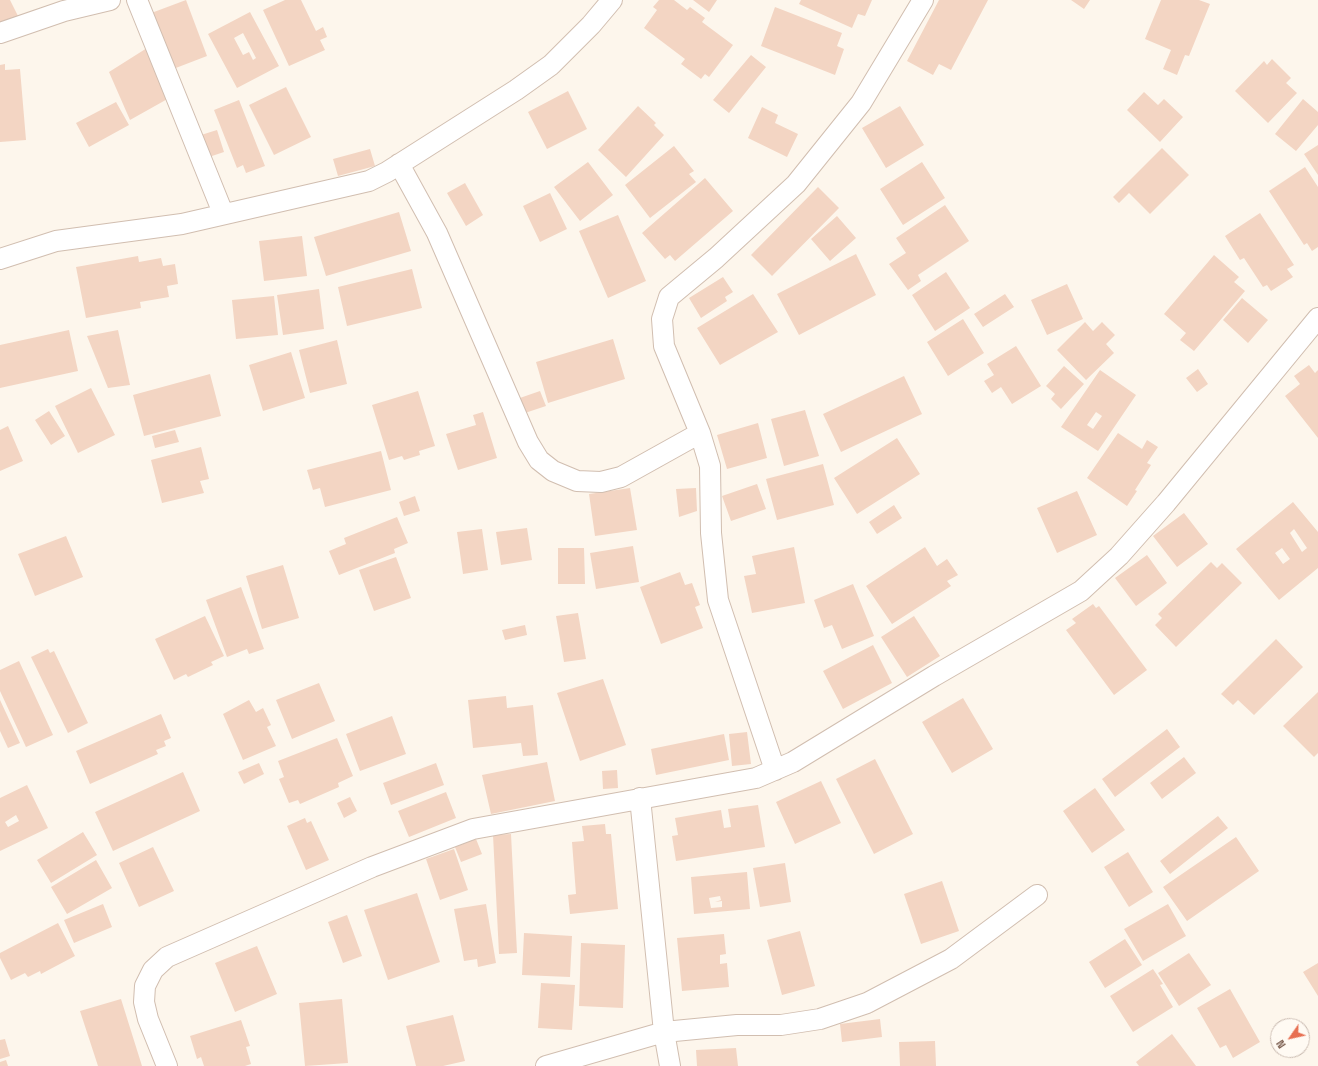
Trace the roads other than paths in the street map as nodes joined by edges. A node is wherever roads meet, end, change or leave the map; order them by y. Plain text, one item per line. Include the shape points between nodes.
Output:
1 (110, 0) edge
2 (137, 0) edge
3 (612, 0) edge
4 (923, 0) edge
5 (0, 33) edge
6 (399, 164) junction
7 (223, 213) junction
8 (0, 259) edge
9 (1318, 318) edge
10 (700, 433) junction
11 (775, 770) junction
12 (640, 798) junction
13 (1037, 895) dead end
14 (664, 1032) junction
15 (167, 1066) edge
16 (546, 1066) edge
17 (670, 1066) edge

1 - 5 street
2 - 7 street
3 - 6 street via 551,65
4 - 10 street via 862,103 796,184 716,258 669,297 662,319 664,346
6 - 7 street via 369,181
6 - 10 street via 437,233 528,442 539,460 553,471 577,481 601,482 621,477
7 - 8 street via 182,224 56,241
9 - 11 street via 1166,504 1119,556 1081,591 793,762
10 - 11 street via 710,466 711,533 718,600
11 - 12 street via 756,778
12 - 14 street
12 - 15 street via 473,829 372,867 168,956 153,970 145,986 144,1002
13 - 14 street via 951,959 867,1003 820,1019 781,1025 737,1025
14 - 16 street
14 - 17 street

